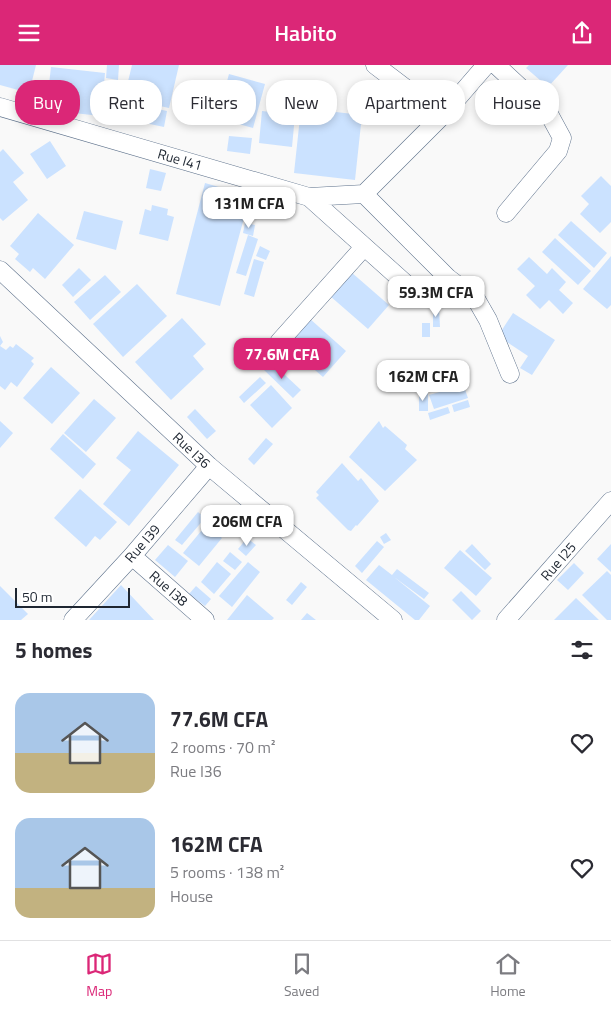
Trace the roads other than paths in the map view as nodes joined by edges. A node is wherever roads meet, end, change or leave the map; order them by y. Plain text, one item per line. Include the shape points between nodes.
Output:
1 (375, 65) edge
2 (486, 65) edge
3 (496, 65) edge
4 (395, 80) edge
5 (465, 89) edge
6 (0, 107) edge
7 (433, 125) edge
8 (364, 194) junction
9 (309, 197) junction
10 (506, 213) dead end
11 (364, 247) junction
12 (0, 270) edge
13 (448, 278) junction
14 (279, 342) dead end
15 (510, 374) dead end
16 (209, 466) junction
17 (611, 501) edge
18 (132, 556) junction
19 (73, 620) edge
20 (206, 620) edge
21 (393, 620) edge
22 (506, 620) edge

1 - 4 street
2 - 5 street
3 - 10 street via 549,114 562,138 558,151
6 - 9 street, Rue I41
7 - 8 street
8 - 9 street, Rue I41
8 - 13 street
9 - 11 street
11 - 13 street via 415,292 428,293
11 - 14 street
12 - 16 street, Rue I36
13 - 15 street via 476,299
16 - 18 street, Rue I39
16 - 21 street, Rue I36
17 - 22 street, Rue I25
18 - 19 street, Rue I39
18 - 20 street, Rue I38

